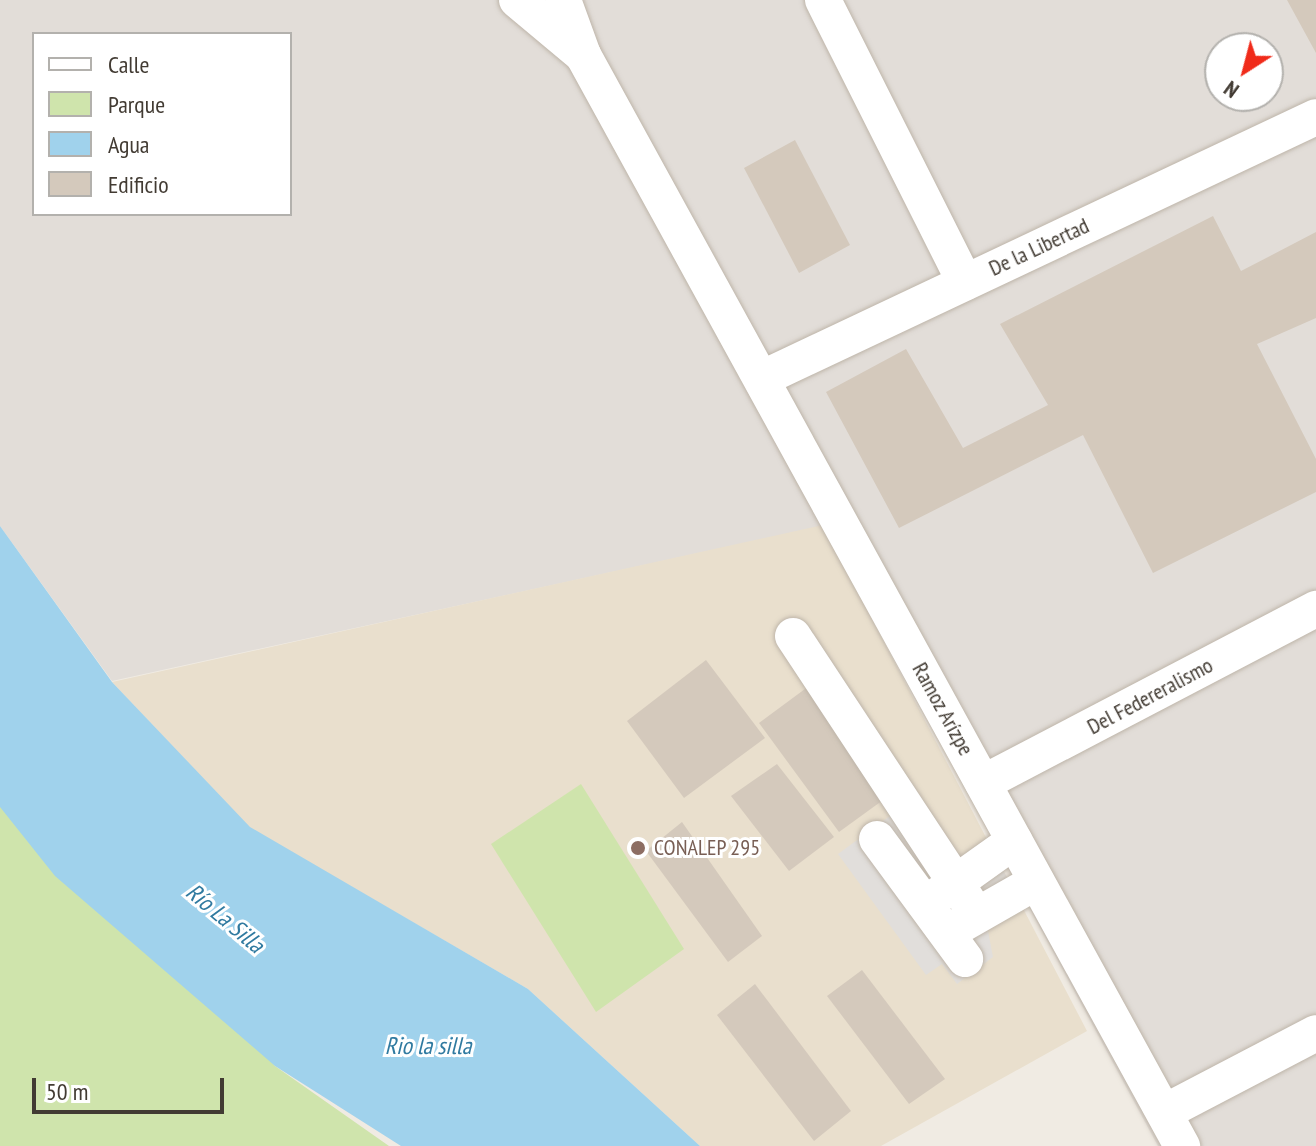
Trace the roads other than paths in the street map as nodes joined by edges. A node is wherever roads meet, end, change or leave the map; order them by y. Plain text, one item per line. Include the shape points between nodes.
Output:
1 (517, 0) edge
2 (563, 0) edge
3 (823, 0) edge
4 (583, 55) junction
5 (1316, 117) edge
6 (965, 282) junction
7 (763, 378) junction
8 (1316, 609) edge
9 (793, 636) dead end
10 (983, 783) junction
11 (877, 839) dead end
12 (1014, 841) junction
13 (957, 882) junction
14 (1036, 882) junction
15 (977, 915) junction
16 (945, 932) junction
17 (1316, 1033) edge
18 (1165, 1112) junction
19 (1182, 1146) edge

1 - 4 street
2 - 4 street
3 - 6 street
4 - 7 street, Ramoz Arízpe
5 - 6 street, De la Libertad
6 - 7 street, De la Libertad
7 - 10 street, Ramoz Arízpe
8 - 10 street, Del Federeralismo
9 - 13 street
10 - 12 street, Ramoz Arízpe
11 - 16 street
12 - 13 street
12 - 14 street, Ramoz Arízpe
13 - 15 street
13 - 16 street
14 - 15 street
14 - 18 street, Ramoz Arízpe
15 - 16 street
17 - 18 street
18 - 19 street, Ramoz Arízpe

